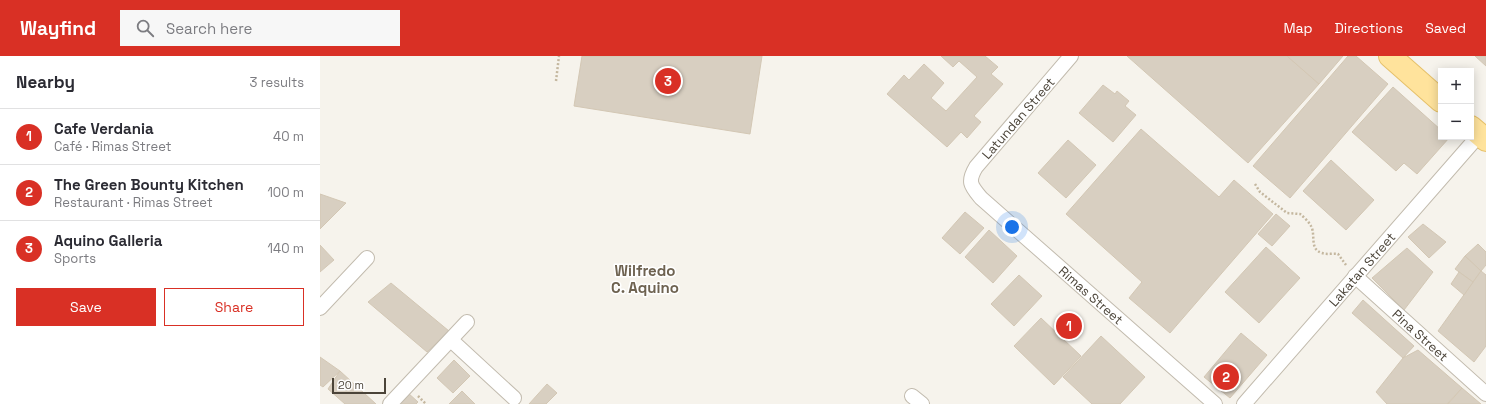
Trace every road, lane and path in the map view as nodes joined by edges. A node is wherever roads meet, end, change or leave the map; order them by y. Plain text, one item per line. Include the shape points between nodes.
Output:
1 (559, 56) edge
2 (1071, 56) edge
3 (1390, 56) edge
4 (556, 82) dead end
5 (1438, 98) edge
6 (1479, 134) edge
7 (971, 183) joint
8 (1255, 184) dead end
9 (367, 258) dead end
10 (1355, 276) junction
11 (320, 308) edge
12 (467, 322) dead end
13 (451, 340) junction
14 (1486, 394) edge
15 (514, 398) dead end
16 (390, 404) edge
17 (1215, 404) edge
18 (1244, 404) edge

1 - 4 path
2 - 7 street, Latundan Street via 976,167 971,176
3 - 5 main road
6 - 10 street, Lakatan Street
7 - 17 street, Rimas Street via 981,198
8 - 10 path via 1260,192 1287,213 1300,214 1311,226 1313,243 1318,251 1324,254 1338,254
9 - 11 street
10 - 14 street, Pina Street
10 - 18 street, Lakatan Street
12 - 13 street
13 - 15 street
13 - 16 street

